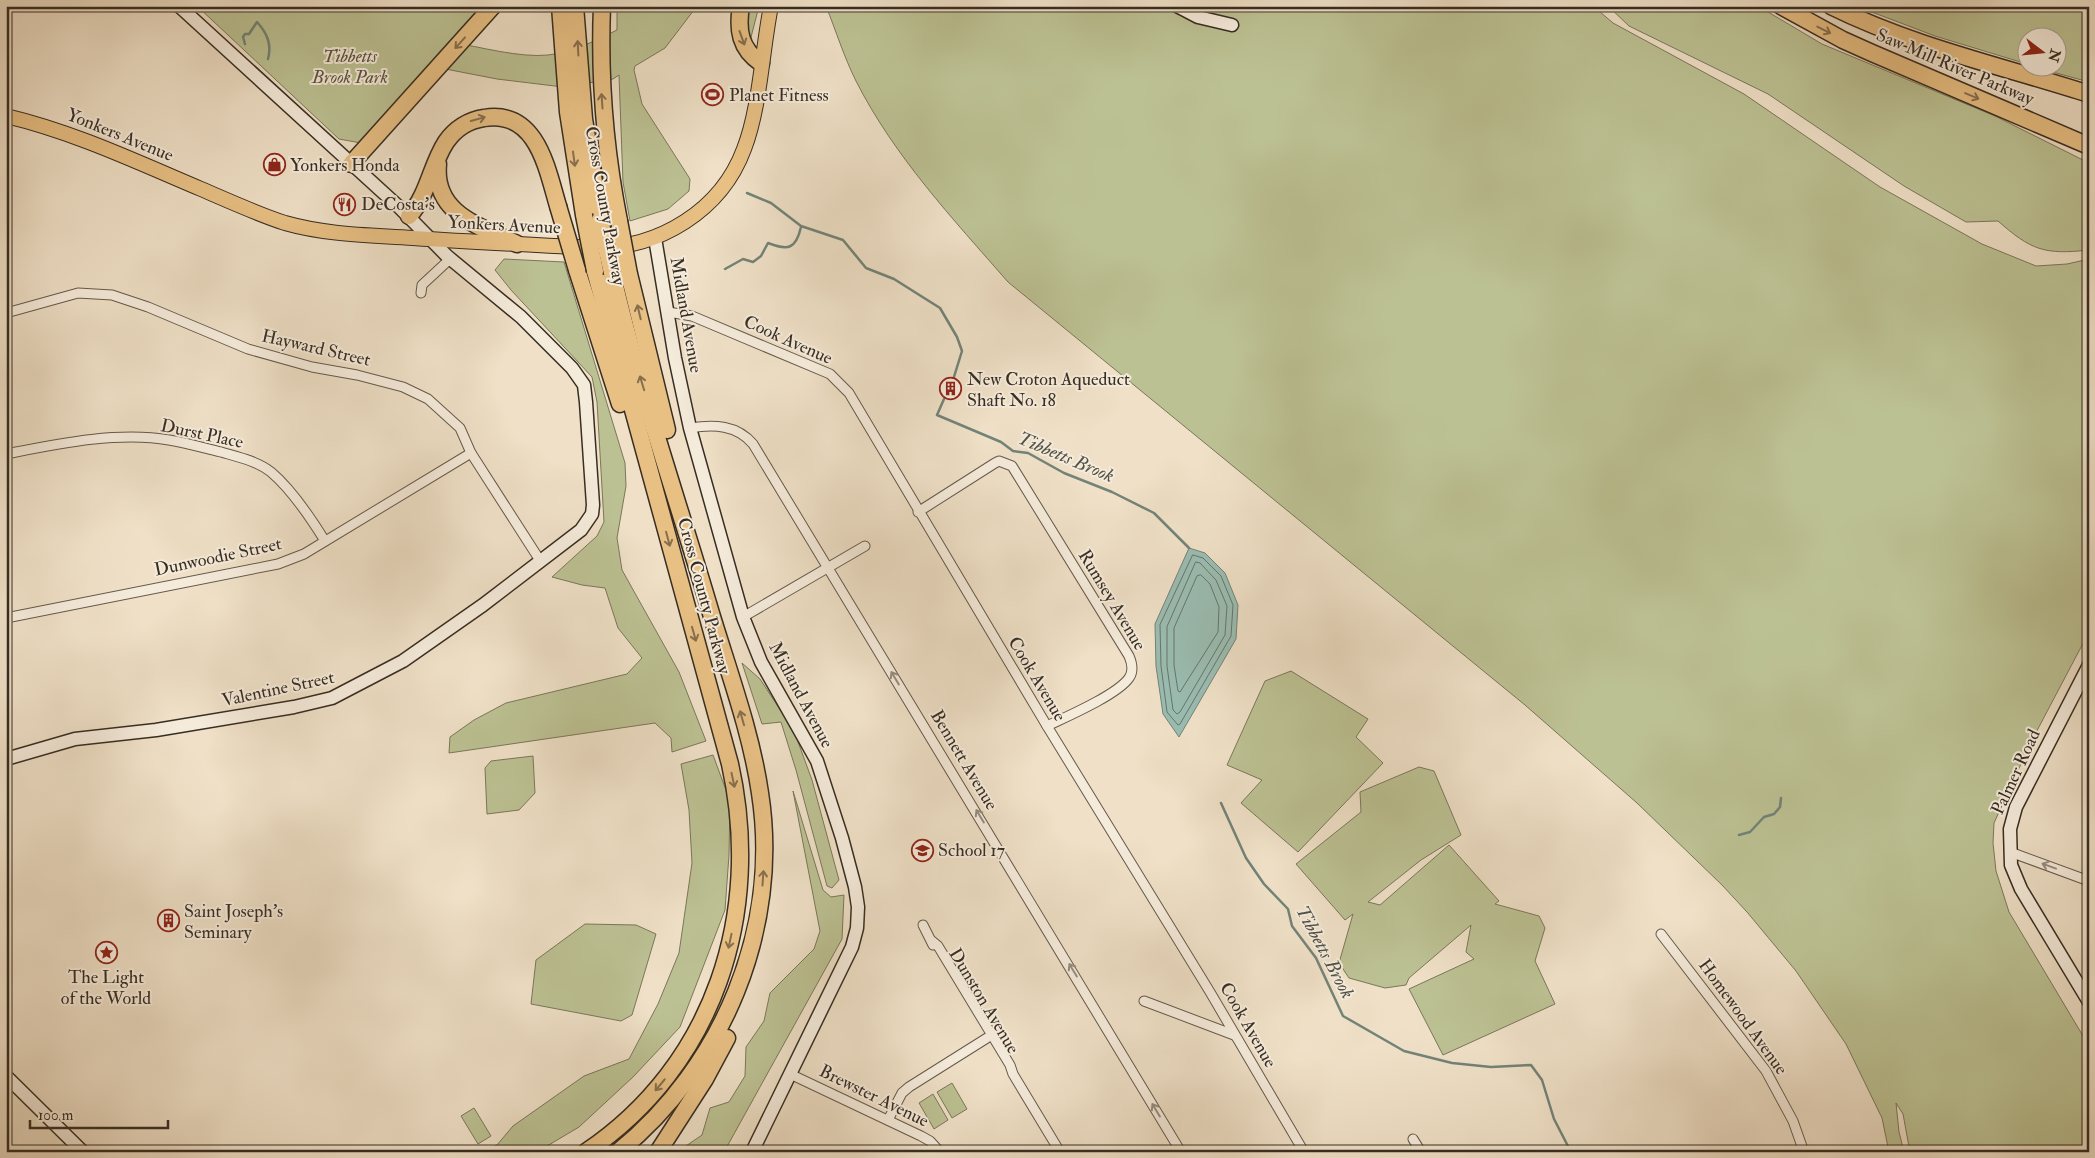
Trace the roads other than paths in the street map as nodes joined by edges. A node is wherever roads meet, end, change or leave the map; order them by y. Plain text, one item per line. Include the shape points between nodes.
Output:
1 (179, 6) edge
2 (493, 6) edge
3 (560, 6) edge
4 (576, 6) edge
5 (602, 6) edge
6 (741, 6) edge
7 (771, 6) edge
8 (1177, 6) edge
9 (1782, 6) edge
10 (1831, 6) edge
11 (1232, 25) dead end
12 (761, 63) junction
13 (2088, 94) edge
14 (6, 116) edge
15 (2089, 146) edge
16 (442, 149) junction
17 (351, 164) junction
18 (409, 216) junction
19 (655, 238) junction
20 (430, 239) junction
21 (517, 244) junction
22 (450, 259) junction
23 (421, 294) dead end
24 (668, 312) junction
25 (6, 313) edge
26 (690, 428) junction
27 (471, 453) junction
28 (6, 454) edge
29 (655, 492) junction
30 (918, 512) junction
31 (687, 530) junction
32 (325, 541) junction
33 (865, 546) dead end
34 (541, 562) junction
35 (829, 568) junction
36 (743, 617) junction
37 (6, 618) edge
38 (2089, 665) edge
39 (1047, 726) junction
40 (6, 759) edge
41 (2010, 852) junction
42 (2089, 881) edge
43 (923, 925) dead end
44 (1661, 934) dead end
45 (932, 942) junction
46 (748, 960) junction
47 (1144, 1000) dead end
48 (2089, 1002) edge
49 (1234, 1035) junction
50 (987, 1038) junction
51 (790, 1074) junction
52 (1013, 1074) junction
53 (6, 1076) edge
54 (888, 1120) junction
55 (1413, 1139) dead end
56 (83, 1152) edge
57 (586, 1152) edge
58 (618, 1152) edge
59 (658, 1152) edge
60 (752, 1152) edge
61 (940, 1152) edge
62 (1060, 1152) edge
63 (1181, 1152) edge
64 (1304, 1152) edge
65 (1421, 1152) edge
66 (1804, 1152) edge

1 - 17 street
2 -> 17 highway
3 -> 29 highway, Cross County Parkway, bridge via 568,112 584,215 595,271
31 -> 4 highway, Cross County Parkway, bridge via 632,351 600,220 584,119
31 -> 5 highway, bridge via 675,463 630,274 608,155 600,54
6 -> 12 highway via 740,37 747,50
7 - 12 main road, Yonkers Avenue
8 - 11 street via 1198,17
9 -> 15 highway, Saw Mill River Parkway via 1865,50
10 - 13 highway, Saw Mill River Parkway via 1919,43
12 - 19 main road, Yonkers Avenue via 749,133 732,174 712,200 696,214
14 - 20 main road, Yonkers Avenue via 91,142 284,222 346,234
16 - 18 highway via 422,196
16 - 21 highway via 438,180 449,205 468,220
16 -> 29 highway, bridge via 454,132 473,120 496,117 513,121 526,130 539,148 626,422
17 - 18 street
18 - 20 street
19 - 21 main road, Yonkers Avenue via 604,248
19 - 24 street, Midland Avenue
20 - 21 main road, Yonkers Avenue
20 - 22 street
22 - 23 street via 422,285
22 - 34 street, Valentine Street via 521,317 572,368 584,385 592,514 581,530
24 - 26 street, Midland Avenue
24 - 30 street, Cook Avenue via 692,316 834,378 849,393
25 - 27 street, Hayward Street via 78,293 105,294 131,301 248,349 403,387 428,399 460,428
26 - 35 street, Bennett Avenue via 727,427 749,440
26 - 36 street, Midland Avenue
27 - 32 street, Dunwoodie Street
27 - 34 street, Hayward Street
28 - 32 street, Durst Place via 84,440 124,438 168,439 203,447 244,459 272,473 309,516
29 -> 57 highway, Cross County Parkway via 734,781 741,838 739,896 724,966 698,1030 676,1065 643,1105
30 - 39 street, Cook Avenue
30 - 39 street, Rumsey Avenue via 999,461 1012,466 1132,663 1128,679 1116,690
46 -> 31 highway, Cross County Parkway via 764,874 760,794 744,725
32 - 37 street, Dunwoodie Street via 278,564
33 - 35 street
34 - 40 street, Valentine Street via 403,661 332,698 156,730 75,739
35 - 36 street
63 -> 35 street, Bennett Avenue
36 - 51 street, Midland Avenue via 762,662 817,761 856,887 857,928 852,947
38 - 41 street, Palmer Road via 2016,807 2010,829
39 - 49 street, Cook Avenue
42 -> 41 street
41 - 48 street, Palmer Road via 2011,865 2022,889
43 - 45 street, Dunston Avenue
44 - 66 street, Homewood Avenue via 1766,1071 1793,1121
45 - 50 street, Dunston Avenue
45 - 52 street, Dunston Avenue via 938,946
46 - 58 highway, Cross County Parkway via 718,1033 689,1079 656,1118
46 - 59 highway via 744,993 736,1019 705,1079
47 - 49 street
49 - 64 street, Cook Avenue
50 - 52 street, Dunston Avenue
50 - 54 street via 909,1087 902,1093
51 - 54 street, Brewster Avenue
51 - 60 street, Midland Avenue
52 - 62 street, Dunston Avenue
53 - 56 street
54 - 61 street, Brewster Avenue via 930,1141
55 - 65 street

